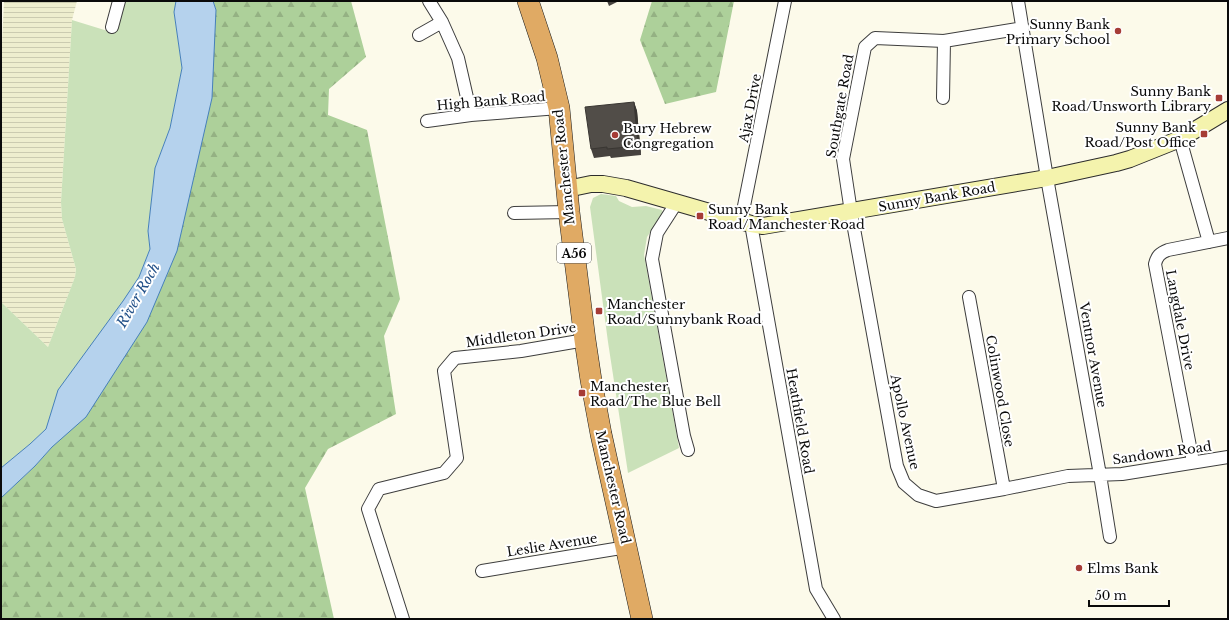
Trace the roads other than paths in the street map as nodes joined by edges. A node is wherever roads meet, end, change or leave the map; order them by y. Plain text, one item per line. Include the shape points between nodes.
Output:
1 (119, 1) edge
2 (429, 1) edge
3 (528, 1) edge
4 (786, 1) edge
5 (1018, 1) edge
6 (442, 22) junction
7 (112, 27) dead end
8 (1023, 28) junction
9 (419, 36) dead end
10 (944, 41) junction
11 (944, 98) dead end
12 (559, 108) junction
13 (1228, 110) edge
14 (471, 115) junction
15 (427, 121) dead end
16 (1180, 139) junction
17 (1047, 178) junction
18 (567, 189) junction
19 (677, 202) junction
20 (569, 212) junction
21 (851, 212) junction
22 (514, 213) dead end
23 (746, 222) junction
24 (1228, 238) edge
25 (1209, 242) junction
26 (969, 297) dead end
27 (585, 340) junction
28 (688, 450) dead end
29 (1228, 457) edge
30 (1193, 462) junction
31 (1100, 475) junction
32 (1004, 489) junction
33 (1110, 537) dead end
34 (627, 547) junction
35 (482, 571) dead end
36 (403, 619) edge
37 (642, 619) edge
38 (834, 619) edge

1 - 7 street
2 - 6 street
3 - 12 highway, Manchester Road / A56 via 547,58
4 - 23 street, Ajax Drive
5 - 8 street, Ventnor Avenue
6 - 9 street
6 - 14 street via 458,58
8 - 10 street, Southgate Road
8 - 17 street, Ventnor Avenue
10 - 11 street
10 - 21 street, Southgate Road via 875,38 865,47 843,159
12 - 14 street, High Bank Road
12 - 18 highway, Manchester Road / A56
13 - 16 street, Sunny Bank Road
14 - 15 street, High Bank Road
16 - 17 street, Sunny Bank Road via 1130,159
16 - 25 street
17 - 21 street, Sunny Bank Road
17 - 31 street, Ventnor Avenue
18 - 19 street, Sunny Bank Road via 603,184
18 - 20 highway, Manchester Road / A56
19 - 23 street, Sunny Bank Road
19 - 28 street via 657,233 652,260
20 - 22 street
20 - 27 highway, Manchester Road / A56
21 - 23 street, Sunny Bank Road via 763,226
21 - 32 street, Apollo Avenue via 897,466 904,483 918,495 936,501
23 - 38 street, Heathfield Road via 816,589
24 - 25 street, Langdale Drive
25 - 30 street, Langdale Drive via 1162,252 1156,258 1155,264
26 - 32 street, Colinwood Close
27 - 34 highway, Manchester Road / A56 via 601,434
27 - 36 street, Middleton Drive via 521,351 455,358 444,371 457,458 444,472 379,489 368,509
29 - 30 street, Sandown Road
30 - 31 street, Sandown Road via 1122,474
31 - 32 street, Apollo Avenue via 1068,476
31 - 33 street, Ventnor Avenue
34 - 35 street, Leslie Avenue
34 - 37 highway, Manchester Road / A56

